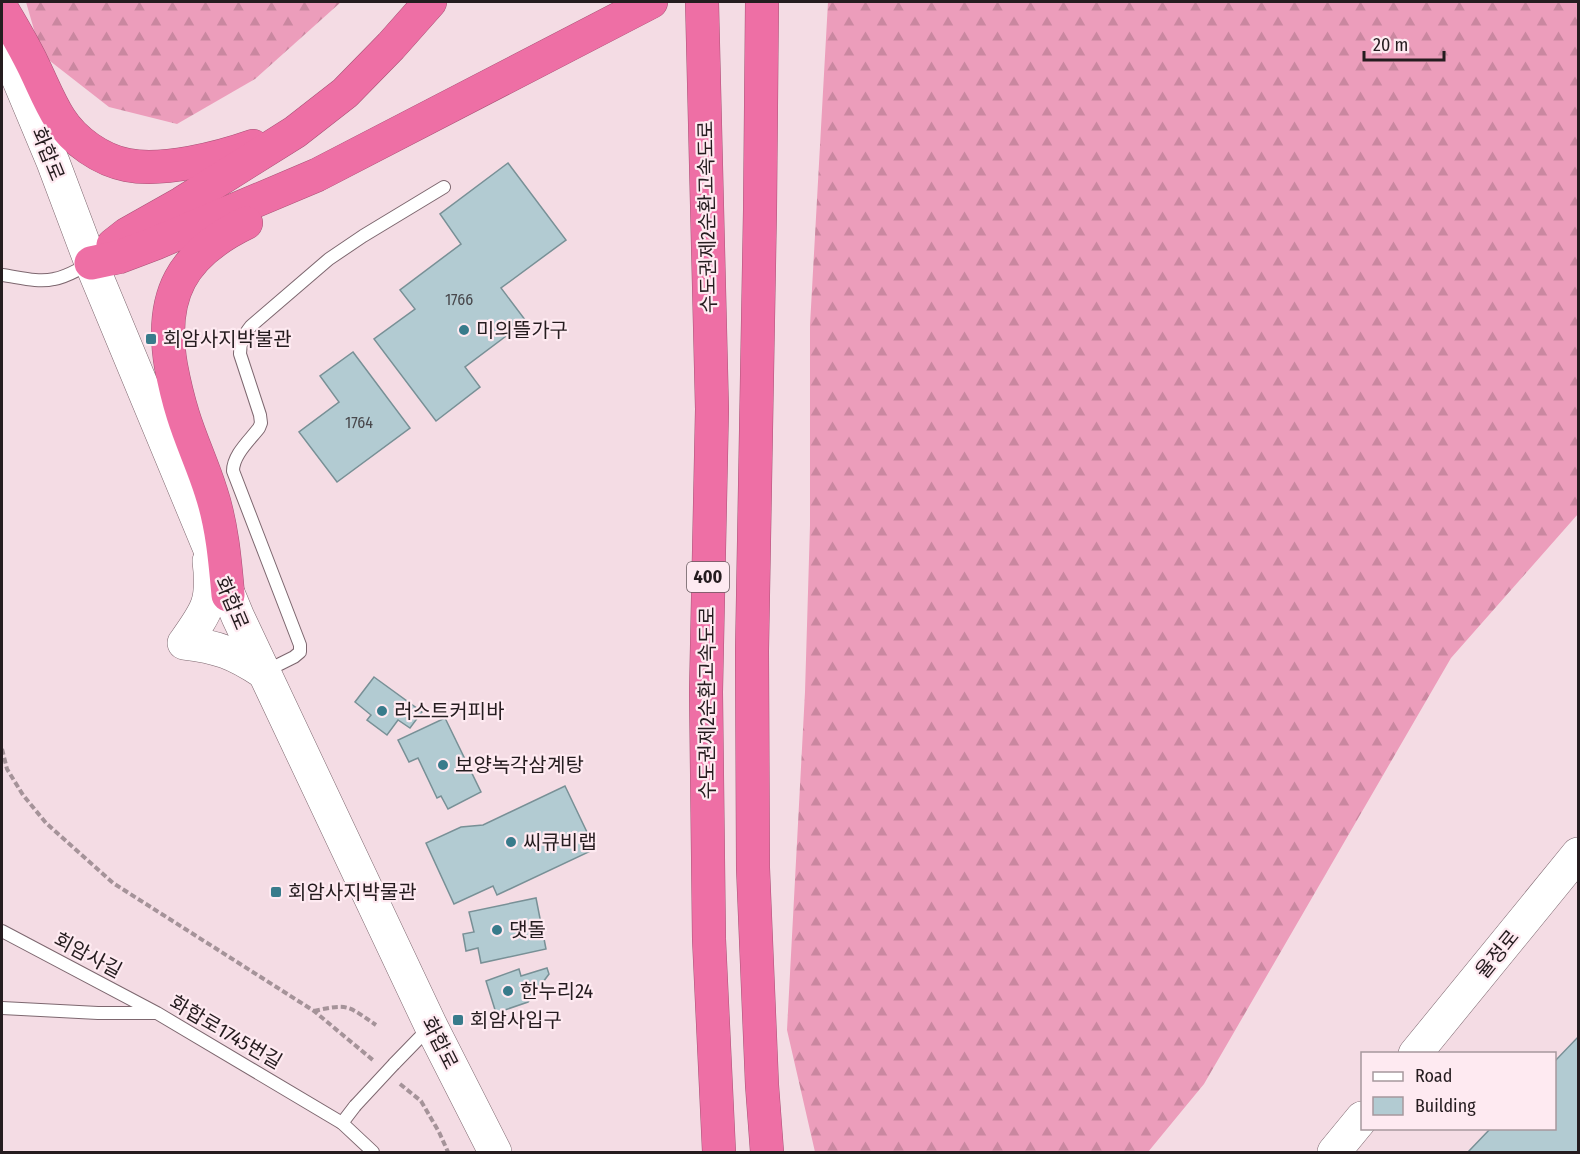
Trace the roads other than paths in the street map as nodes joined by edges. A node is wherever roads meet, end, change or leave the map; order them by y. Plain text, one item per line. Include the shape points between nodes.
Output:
1 (430, 2) edge
2 (651, 2) edge
3 (702, 2) edge
4 (762, 2) edge
5 (2, 9) edge
6 (2, 40) edge
7 (295, 132) junction
8 (317, 175) junction
9 (444, 188) dead end
10 (91, 263) junction
11 (2, 275) edge
12 (206, 542) junction
13 (228, 595) junction
14 (263, 672) junction
15 (1578, 854) edge
16 (2, 931) edge
17 (2, 1008) edge
18 (157, 1013) junction
19 (431, 1026) junction
20 (1416, 1052) edge
21 (1361, 1119) edge
22 (342, 1123) junction
23 (373, 1152) edge
24 (495, 1152) edge
25 (719, 1152) edge
26 (767, 1152) edge
27 (1335, 1152) edge

1 - 7 highway via 345,93
2 - 8 highway
3 - 25 highway, 수도권제2순환고속도로 / 400 via 712,409 705,692 709,939
4 - 26 highway, 400 via 752,651 753,868
5 - 7 highway via 61,121 101,155 126,165 181,163
6 - 10 main road, 화합로
7 - 10 highway via 127,234
8 - 10 highway via 156,243
8 - 13 highway via 281,204 210,244 181,276 169,310 167,327 174,382 212,492
9 - 14 lane via 329,259 251,326 240,344 261,423 236,458 233,471 300,645 300,652 294,657
10 - 11 lane via 52,280
10 - 12 main road, 화합로
12 - 13 main road, 화합로
12 - 14 main road via 210,599 184,643 227,652
13 - 14 main road, 화합로
14 - 19 main road, 화합로
15 - 20 main road, 율정로
16 - 18 lane, 회암사길
17 - 18 lane, 화합로1745번길
18 - 22 lane, 화합로1745번길
19 - 22 lane, bridge
19 - 24 main road, 화합로
21 - 27 main road
22 - 23 lane, 화합로1745번길

